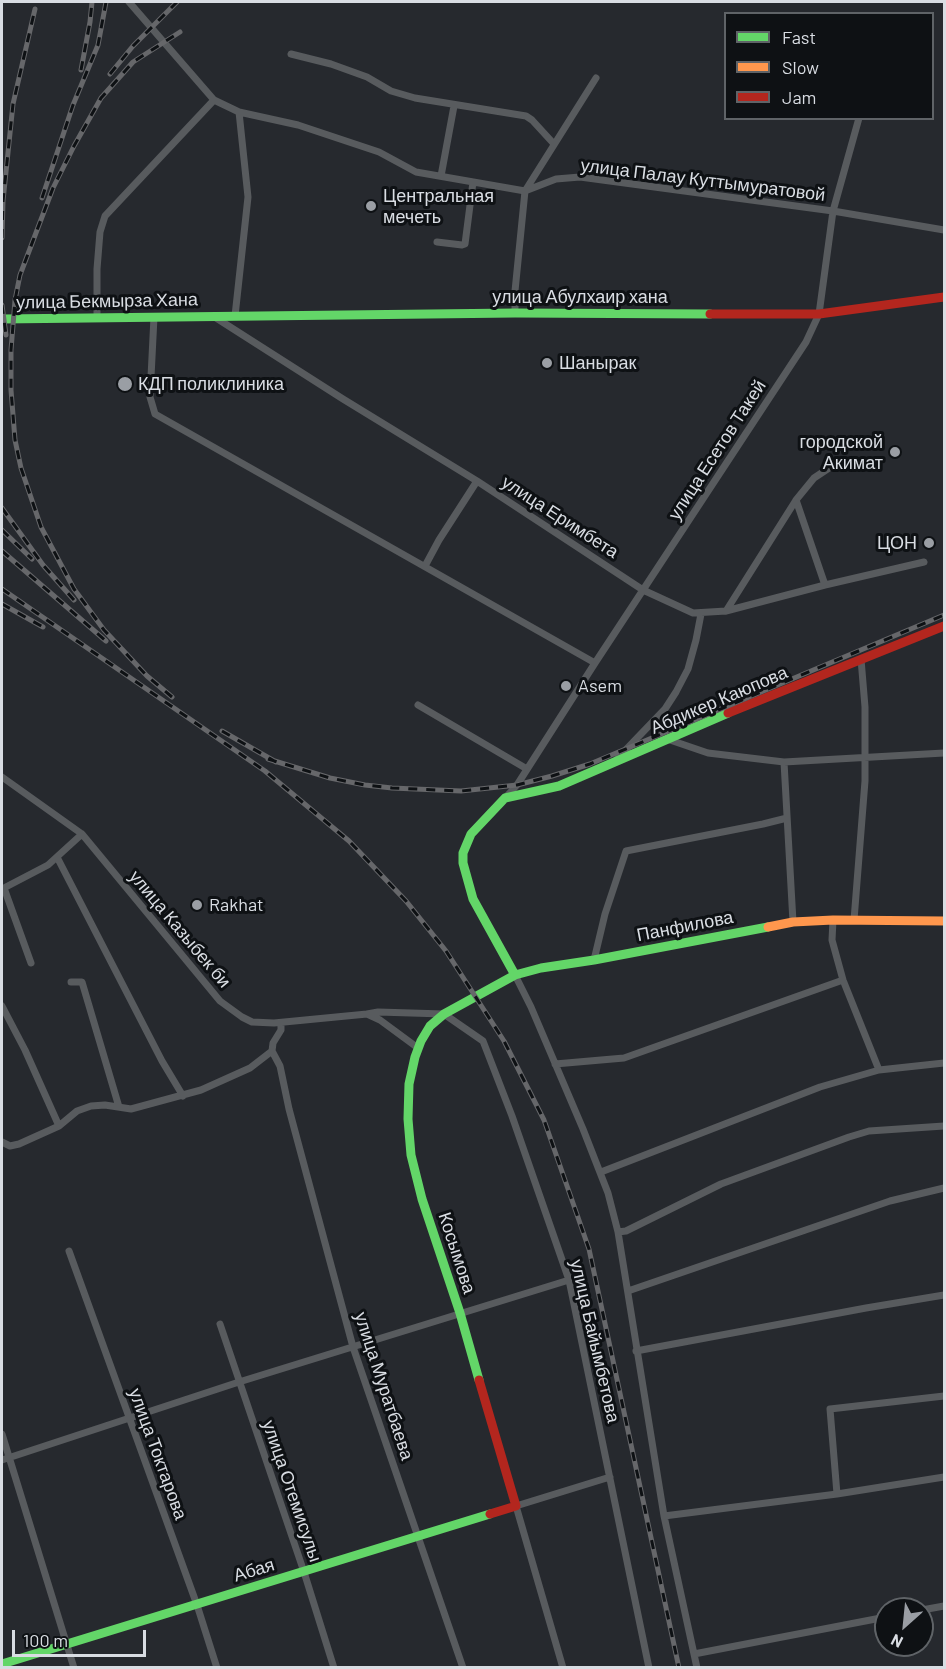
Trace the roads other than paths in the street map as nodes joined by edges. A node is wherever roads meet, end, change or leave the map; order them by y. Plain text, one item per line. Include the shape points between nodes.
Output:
1 (129, 2) edge
2 (291, 54) dead end
3 (596, 78) dead end
4 (214, 100) junction
5 (454, 106) junction
6 (239, 112) junction
7 (858, 120) edge
8 (554, 144) junction
9 (441, 176) junction
10 (473, 182) junction
11 (525, 191) junction
12 (833, 212) junction
13 (945, 230) edge
14 (437, 242) dead end
15 (945, 297) edge
16 (515, 313) junction
17 (819, 314) junction
18 (213, 316) junction
19 (235, 316) junction
20 (97, 317) junction
21 (154, 317) junction
22 (2, 318) edge
23 (847, 462) dead end
24 (477, 481) junction
25 (796, 500) junction
26 (924, 562) dead end
27 (425, 566) junction
28 (825, 585) junction
29 (643, 590) junction
30 (726, 611) junction
31 (701, 614) junction
32 (945, 626) edge
33 (861, 659) junction
34 (595, 663) junction
35 (418, 705) dead end
36 (666, 739) junction
37 (945, 753) edge
38 (866, 756) junction
39 (615, 761) junction
40 (784, 762) junction
41 (527, 769) junction
42 (2, 777) edge
43 (506, 798) junction
44 (787, 818) junction
45 (82, 834) junction
46 (57, 857) junction
47 (3, 889) edge
48 (833, 920) junction
49 (854, 920) junction
50 (945, 921) edge
51 (794, 922) junction
52 (594, 960) junction
53 (30, 963) dead end
54 (515, 975) junction
55 (843, 980) junction
56 (71, 982) dead end
57 (2, 1006) edge
58 (367, 1014) junction
59 (444, 1014) junction
60 (281, 1023) junction
61 (418, 1048) junction
62 (272, 1051) junction
63 (555, 1064) junction
64 (945, 1064) edge
65 (879, 1070) junction
66 (183, 1096) junction
67 (119, 1107) junction
68 (59, 1126) junction
69 (945, 1126) edge
70 (2, 1142) edge
71 (602, 1172) junction
72 (945, 1188) edge
73 (618, 1232) junction
74 (69, 1251) dead end
75 (569, 1280) junction
76 (628, 1291) junction
77 (945, 1295) edge
78 (459, 1313) junction
79 (220, 1324) dead end
80 (353, 1347) junction
81 (636, 1351) junction
82 (239, 1382) junction
83 (945, 1396) edge
84 (130, 1419) junction
85 (2, 1434) edge
86 (5, 1459) edge
87 (610, 1477) junction
88 (945, 1477) edge
89 (837, 1494) junction
90 (516, 1506) junction
91 (664, 1516) junction
92 (419, 1537) junction
93 (304, 1572) junction
94 (196, 1605) junction
95 (874, 1619) edge
96 (66, 1645) junction
97 (694, 1654) junction
98 (2, 1664) edge
99 (74, 1668) edge
100 (217, 1668) edge
101 (334, 1668) edge
102 (463, 1668) edge
103 (563, 1668) edge
104 (649, 1668) edge
105 (697, 1668) edge

1 - 4 street
2 - 5 street via 368,77 403,95
3 - 8 street
4 - 6 street
4 - 20 street via 105,216 97,269
5 - 8 street via 526,116
5 - 9 street
6 - 9 street via 298,125 392,158 417,172
6 - 19 street via 248,197
7 - 12 street, улица Есетов Такей
8 - 11 street
9 - 10 street
10 - 11 street
10 - 14 street via 465,244
11 - 12 street, улица Палау Куттымуратовой via 556,179 580,177
11 - 16 street
12 - 13 street, улица Палау Куттымуратовой
12 - 17 street, улица Есетов Такей
15 - 17 street, улица Абулхаир хана
16 - 17 street, улица Абулхаир хана
16 - 19 street, улица Абулхаир хана
17 - 29 street, улица Есетов Такей via 806,342
18 - 19 street, улица Абулхаир хана
18 - 21 street, улица Бекмырза Хана
18 - 24 street, улица Еримбета
20 - 21 street, улица Бекмырза Хана
20 - 22 street, улица Бекмырза Хана
21 - 27 street via 150,397 155,414
23 - 25 street via 814,478
24 - 27 street
24 - 29 street, улица Еримбета
25 - 28 street
25 - 30 street
26 - 28 street, улица Еримбета
27 - 34 street
28 - 30 street, улица Еримбета
29 - 31 street, улица Еримбета
29 - 34 street, улица Есетов Такей
30 - 31 street, улица Еримбета
31 - 39 street via 688,669 676,692 665,710
32 - 33 street, Абдикер Каюпова
33 - 36 street, Абдикер Каюпова
33 - 38 street
34 - 41 street, улица Есетов Такей
35 - 41 street
36 - 39 street, Абдикер Каюпова
36 - 40 street via 708,753
37 - 38 street
38 - 40 street
38 - 49 street
39 - 43 street, Абдикер Каюпова via 559,786
40 - 44 street
41 - 43 street, улица Есетов Такей
42 - 45 street, улица Казыбек би
43 - 54 street via 471,834 463,863 473,899
44 - 51 street
44 - 52 street via 626,851
45 - 46 street
45 - 60 street, улица Казыбек би via 220,1001 252,1022
46 - 47 street via 31,876
46 - 66 street
47 - 53 street
48 - 49 street, Панфилова
48 - 51 street, Панфилова
48 - 55 street via 832,940
49 - 50 street, Панфилова
51 - 52 street, Панфилова
52 - 54 street, Панфилова
54 - 59 street, Панфилова
54 - 63 street
55 - 63 street via 624,1058
55 - 65 street
56 - 67 street via 82,982
57 - 68 street
58 - 59 street, улица Казыбек би
58 - 60 street, улица Казыбек би
58 - 61 street
59 - 61 street, Косымова via 430,1026
59 - 75 street, улица Байымбетова via 483,1041
60 - 62 street
61 - 78 street, Косымова via 410,1084 411,1155
62 - 66 street via 239,1074
62 - 80 street, улица Муратбаева via 280,1066
63 - 71 street
64 - 65 street
65 - 71 street via 820,1087
66 - 67 street via 131,1108
67 - 68 street via 91,1106 77,1111
68 - 70 street via 10,1146
69 - 73 street via 869,1131 849,1137 721,1184
71 - 73 street
72 - 76 street via 890,1201
73 - 76 street
74 - 84 street, улица Токтарова
75 - 78 street
75 - 87 street, улица Байымбетова
76 - 81 street
77 - 81 street
78 - 80 street
78 - 90 street, Косымова
79 - 82 street, улица Отемисулы
80 - 82 street
80 - 92 street, улица Муратбаева
81 - 91 street
82 - 84 street
82 - 93 street, улица Отемисулы
83 - 89 street via 830,1409
84 - 86 street
84 - 94 street, улица Токтарова
85 - 86 street
86 - 96 street
87 - 90 street
87 - 104 street, улица Байымбетова
88 - 89 street
89 - 91 street
90 - 92 street, Абая
90 - 103 street
91 - 97 street
92 - 93 street, Абая
92 - 102 street, улица Муратбаева
93 - 94 street, Абая
93 - 101 street, улица Отемисулы
94 - 96 street, Абая
94 - 100 street, улица Токтарова
95 - 97 street
96 - 98 street, Абая
96 - 99 street
97 - 105 street

